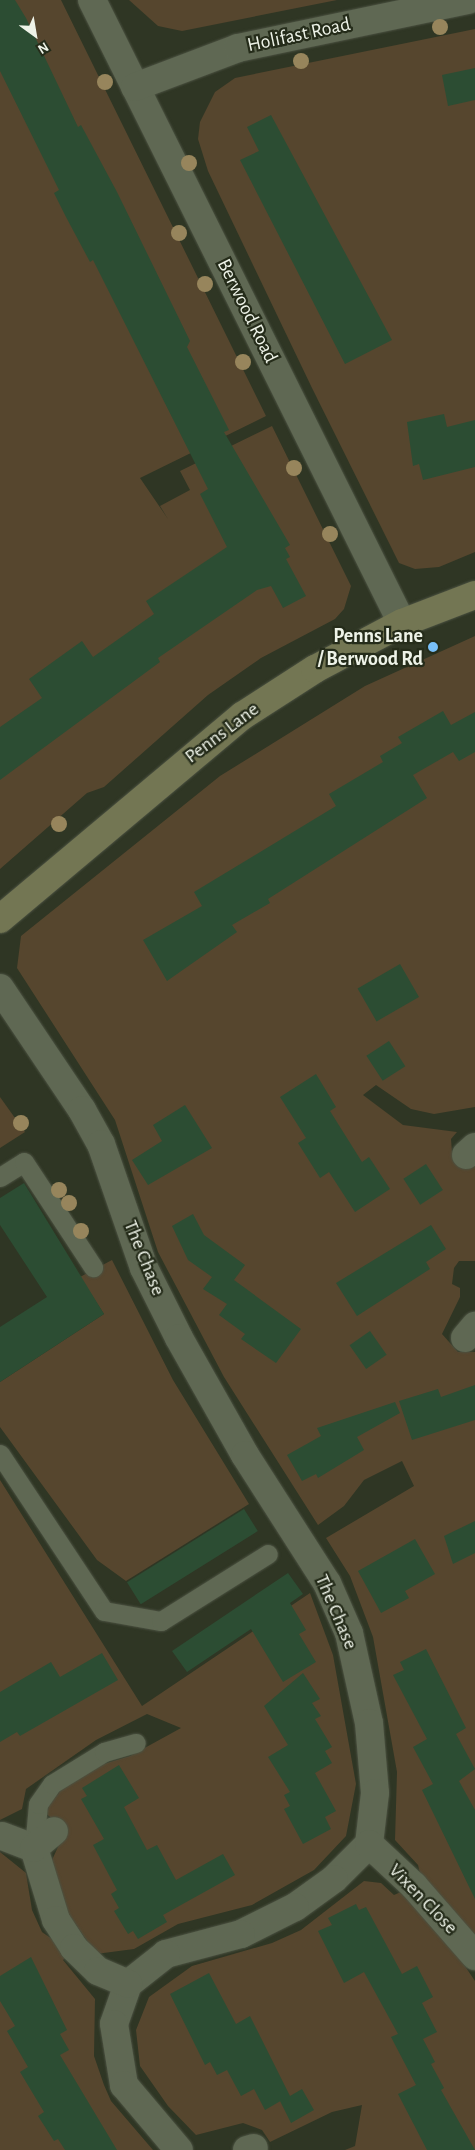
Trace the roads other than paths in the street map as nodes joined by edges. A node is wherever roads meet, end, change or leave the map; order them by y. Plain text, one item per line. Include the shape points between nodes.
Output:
1 (92, 0) edge
2 (468, 0) edge
3 (135, 87) junction
4 (475, 595) edge
5 (402, 623) junction
6 (0, 919) edge
7 (0, 988) edge
8 (0, 1177) edge
9 (92, 1267) dead end
10 (0, 1454) edge
11 (268, 1554) dead end
12 (136, 1743) dead end
13 (2, 1836) dead end
14 (44, 1839) junction
15 (369, 1844) junction
16 (475, 1956) edge
17 (128, 1984) junction
18 (179, 2150) edge

1 - 3 street, Berwood Road
2 - 3 street, Holifast Road via 238,48
3 - 5 street, Berwood Road
4 - 5 main road, Penns Lane
5 - 6 main road, Penns Lane via 315,669 242,716
7 - 15 street, The Chase via 82,1110 104,1153 144,1268 175,1329 245,1455 327,1583 346,1625 369,1723 375,1793
8 - 9 lane via 24,1162
10 - 11 lane via 104,1611 161,1621
12 - 14 lane via 104,1752 52,1784 38,1804
13 - 14 street
14 - 17 street via 56,1920 74,1948 98,1971
15 - 16 street, Vixen Close via 414,1886
15 - 17 street via 334,1879 295,1907 242,1934 166,1954
17 - 18 street via 114,2024 124,2085

